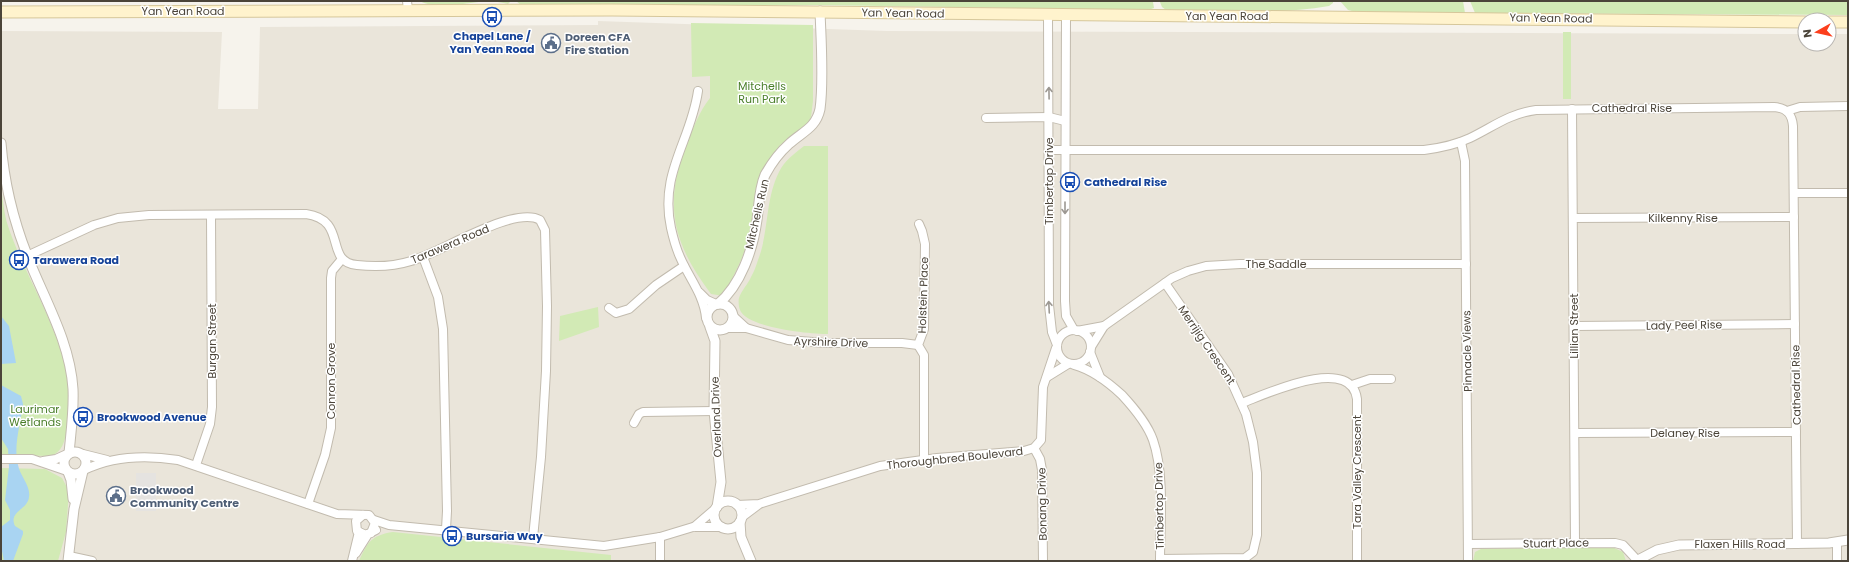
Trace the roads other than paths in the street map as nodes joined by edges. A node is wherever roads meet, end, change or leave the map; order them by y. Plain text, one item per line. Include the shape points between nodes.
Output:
1 (407, 6) edge
2 (820, 11) junction
3 (1, 12) edge
4 (1048, 15) junction
5 (1066, 15) junction
6 (1797, 22) edge
7 (1837, 22) edge
8 (1848, 22) edge
9 (698, 91) dead end
10 (1848, 106) edge
11 (1572, 109) junction
12 (1787, 111) junction
13 (1049, 117) junction
14 (986, 118) dead end
15 (1065, 121) junction
16 (1461, 142) junction
17 (1, 143) edge
18 (1049, 150) junction
19 (1065, 150) junction
20 (1794, 193) junction
21 (1848, 193) edge
22 (211, 215) junction
23 (1794, 217) junction
24 (1573, 218) junction
25 (918, 224) dead end
26 (27, 256) junction
27 (423, 257) junction
28 (342, 259) junction
29 (1466, 264) junction
30 (684, 266) junction
31 (1165, 283) junction
32 (732, 290) junction
33 (700, 293) junction
34 (717, 304) junction
35 (609, 308) dead end
36 (733, 313) junction
37 (708, 322) junction
38 (1795, 324) junction
39 (1104, 326) junction
40 (1574, 326) junction
41 (746, 328) junction
42 (726, 329) junction
43 (1076, 330) junction
44 (918, 345) junction
45 (1056, 347) junction
46 (1091, 349) junction
47 (716, 353) junction
48 (1071, 364) junction
49 (1046, 377) junction
50 (1100, 377) junction
51 (1391, 379) dead end
52 (1352, 385) junction
53 (1242, 403) junction
54 (714, 411) junction
55 (72, 423) junction
56 (634, 423) dead end
57 (1796, 432) junction
58 (1575, 433) junction
59 (1034, 448) junction
60 (68, 453) junction
61 (82, 454) junction
62 (4, 459) edge
63 (108, 460) junction
64 (924, 460) junction
65 (41, 461) junction
66 (196, 465) junction
67 (83, 470) junction
68 (67, 472) junction
69 (721, 482) junction
70 (735, 503) junction
71 (308, 504) junction
72 (759, 504) junction
73 (716, 508) junction
74 (74, 509) junction
75 (337, 514) junction
76 (363, 515) junction
77 (374, 520) junction
78 (741, 520) junction
79 (390, 524) junction
80 (693, 527) junction
81 (723, 528) junction
82 (446, 529) junction
83 (358, 531) junction
84 (370, 533) junction
85 (660, 537) junction
86 (533, 538) junction
87 (1848, 540) edge
88 (1837, 542) junction
89 (1575, 543) junction
90 (1468, 544) junction
91 (1797, 544) junction
92 (743, 546) junction
93 (69, 558) edge
94 (353, 559) edge
95 (1160, 560) edge
96 (92, 561) edge
97 (660, 561) edge
98 (751, 561) edge
99 (1043, 561) edge
100 (1357, 561) edge
101 (1468, 561) edge
102 (1636, 561) edge
103 (1837, 561) edge

1 - 2 main road, Yan Yean Road
1 - 3 main road, Yan Yean Road
2 - 4 main road, Yan Yean Road
2 - 32 street, Mitchells Run via 820,94 816,119 810,129 779,154 765,176 752,241
4 - 5 main road, Yan Yean Road
13 -> 4 street, Timbertop Drive
5 - 6 main road, Yan Yean Road
5 - 15 street, Timbertop Drive
7 - 8 main road
9 - 30 street via 695,107 672,170 669,189 670,226
10 - 12 street via 1800,107
11 - 12 street, Cathedral Rise via 1774,107
11 - 16 street, Cathedral Rise via 1517,114 1496,122
11 - 24 street, Lillian Street
12 - 20 street, Cathedral Rise via 1793,126
13 - 14 street
13 - 15 street
13 - 18 street, Timbertop Drive
15 - 19 street, Timbertop Drive
16 - 19 street, Cathedral Rise via 1424,150
16 - 29 street, Pinnacle Views via 1465,161
17 - 26 street via 9,195
18 - 19 street, Cathedral Rise
45 -> 18 street, Timbertop Drive via 1049,305
19 -> 43 street, Timbertop Drive via 1065,309 1068,321
20 - 21 street
20 - 23 street, Cathedral Rise
22 - 26 street via 118,218 94,225
22 - 28 street via 306,214 320,217 331,227
22 - 66 street, Burgan Street via 212,408 210,424
23 - 24 street, Kilkenny Rise
23 - 38 street, Cathedral Rise
24 - 40 street, Lillian Street
25 - 44 street, Holstein Place via 924,237 925,259 924,329
26 - 55 street via 56,319 66,352 73,388
27 - 28 street, Tarawera Road via 401,263 378,265 349,264
27 - 82 street via 438,297 443,330
27 - 86 street, Tarawera Road via 512,219 535,217 543,224 547,306 546,371
28 - 71 street, Conron Grove via 332,270 331,278 332,428
29 - 31 street, The Saddle via 1221,264 1188,271
29 - 90 street, Pinnacle Views
30 - 33 street
30 - 35 street via 656,285 626,311 616,313
31 - 39 street, The Saddle
31 - 53 street, Merrijig Crescent via 1220,360
32 - 34 street, Mitchells Run
32 - 36 street, Mitchells Run
33 - 34 street via 707,300
33 - 37 street
34 - 36 street via 726,305
34 - 37 street via 709,309
36 - 41 street, Ayrshire Drive
36 - 42 street via 731,325
37 - 42 street via 717,330
37 - 47 street, Overland Drive via 714,333
38 - 40 street, Lady Peel Rise
38 - 57 street, Cathedral Rise
39 - 43 street, The Saddle
39 - 46 street, The Saddle
40 - 58 street, Lillian Street
41 - 42 street, Ayrshire Drive
41 - 44 street, Ayrshire Drive via 768,336 805,342
42 - 47 street, Overland Drive
43 - 45 street via 1061,336
43 - 46 street via 1087,336
44 - 64 street, Holstein Place via 924,355
45 - 48 street via 1060,358
45 - 49 street, Thoroughbred Boulevard via 1054,360
46 - 48 street via 1084,361
46 - 50 street, Timbertop Drive
47 - 54 street, Overland Drive
48 - 49 street
48 - 50 street, Timbertop Drive via 1085,368
49 - 59 street, Thoroughbred Boulevard via 1042,395 1041,440
50 - 95 street, Timbertop Drive via 1132,406 1153,439 1160,478
51 - 52 street via 1370,379
52 - 53 street via 1340,380 1303,380
52 - 100 street, Tara Valley Crescent via 1357,400
53 - 95 street, Merrijig Crescent via 1251,429 1256,457 1257,535 1253,552 1250,556 1238,559
54 - 56 street via 643,412
54 - 69 street, Overland Drive
55 - 60 street
55 - 61 street via 76,442
57 - 58 street, Delaney Rise
57 - 91 street, Cathedral Rise
58 - 89 street, Lillian Street
59 - 64 street, Thoroughbred Boulevard via 1012,453
59 - 99 street, Bonang Drive via 1042,470
60 - 61 street via 75,451
60 - 65 street via 56,459
60 - 68 street via 63,460
61 - 63 street
61 - 67 street via 86,463
62 - 65 street
63 - 66 street via 168,458
63 - 67 street
64 - 72 street, Thoroughbred Boulevard via 880,466
65 - 68 street
66 - 71 street
67 - 68 street via 77,474
67 - 74 street
68 - 74 street via 71,480
69 - 70 street, Overland Drive
69 - 73 street, Overland Drive
70 - 72 street, Thoroughbred Boulevard
70 - 73 street via 724,502
70 - 78 street via 740,508
71 - 75 street
72 - 78 street, Thoroughbred Boulevard
73 - 80 street
73 - 81 street via 714,518
74 - 93 street
75 - 76 street
75 - 83 street
76 - 77 street
76 - 83 street via 356,520
77 - 79 street
77 - 84 street via 375,527
78 - 81 street via 733,528
78 - 92 street
79 - 82 street
79 - 84 street
80 - 81 street
80 - 85 street
81 - 92 street
82 - 86 street
83 - 84 street
83 - 94 street
84 - 94 street
85 - 86 street via 604,546
85 - 97 street
87 - 88 street, Flaxen Hills Road
88 - 91 street, Flaxen Hills Road
88 - 103 street
89 - 90 street, Stuart Place
89 - 102 street, Stuart Place via 1618,543
90 - 101 street, Pinnacle Views
91 - 102 street, Flaxen Hills Road via 1679,545 1657,550
92 - 98 street
93 - 96 street

